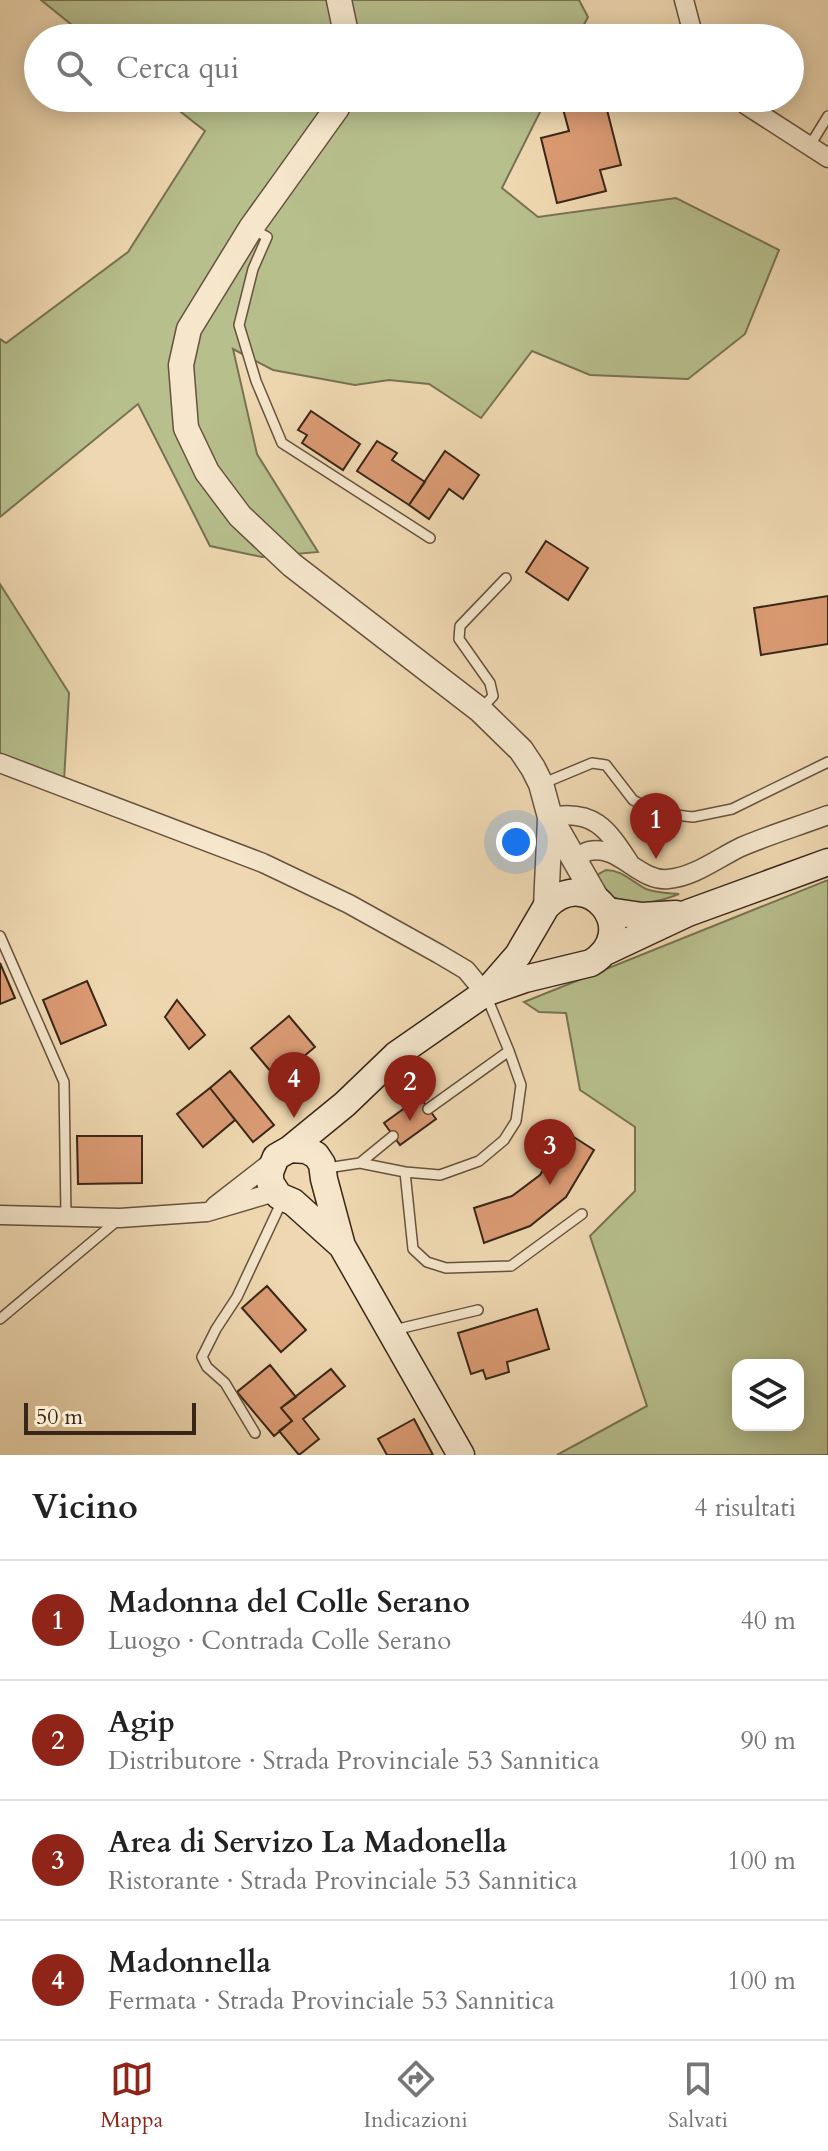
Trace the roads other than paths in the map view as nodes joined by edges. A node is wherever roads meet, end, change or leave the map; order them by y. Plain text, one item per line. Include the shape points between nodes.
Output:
1 (339, 0) edge
2 (684, 0) edge
3 (344, 24) edge
4 (690, 24) edge
5 (334, 112) edge
6 (756, 112) edge
7 (828, 116) edge
8 (809, 147) junction
9 (828, 158) edge
10 (251, 228) junction
11 (430, 538) dead end
12 (506, 578) dead end
13 (480, 710) junction
14 (828, 762) edge
15 (0, 763) edge
16 (541, 784) junction
17 (828, 815) edge
18 (550, 817) junction
19 (572, 859) junction
20 (629, 862) junction
21 (828, 862) edge
22 (602, 905) junction
23 (688, 913) junction
24 (542, 914) junction
25 (0, 936) edge
26 (603, 953) junction
27 (575, 966) junction
28 (485, 993) junction
29 (509, 1051) junction
30 (345, 1104) junction
31 (428, 1109) dead end
32 (393, 1136) dead end
33 (282, 1155) junction
34 (360, 1163) junction
35 (322, 1169) junction
36 (405, 1172) junction
37 (284, 1198) junction
38 (207, 1212) junction
39 (582, 1214) dead end
40 (0, 1215) edge
41 (66, 1217) junction
42 (120, 1218) junction
43 (342, 1246) junction
44 (478, 1310) dead end
45 (0, 1319) edge
46 (391, 1331) junction
47 (255, 1433) dead end
48 (461, 1455) edge

1 - 3 street
2 - 4 street
5 - 10 street
6 - 8 street
7 - 8 lane
8 - 9 street
10 - 11 lane via 267,237 239,325 282,443
10 - 13 street via 189,329 181,365 186,428 207,472 240,516 292,565
12 - 13 lane via 460,626 459,639 490,683 493,696
13 - 16 street via 521,750
14 - 16 lane via 732,809 693,817 658,813 633,800 606,765 592,763
15 - 28 street via 278,870 466,970
16 - 18 street
17 - 20 street via 743,847 681,878 647,876
18 - 19 street
18 - 20 street via 586,816 614,838
18 - 24 street
19 - 20 street via 597,850
19 - 22 street
21 - 23 main road
22 - 23 main road via 660,916
22 - 24 main road via 588,895 569,893 552,900
22 - 26 main road via 612,926
23 - 26 main road
24 - 27 main road via 539,938 546,953
24 - 28 main road via 518,955
25 - 41 lane via 64,1082
26 - 27 main road via 591,963
27 - 28 main road
28 - 29 lane
28 - 30 main road via 396,1055
29 - 31 lane
29 - 36 lane via 521,1085 516,1121 504,1140 479,1161 440,1175
30 - 33 main road
30 - 35 main road
32 - 34 lane
33 - 35 main road via 306,1150
33 - 37 main road via 270,1177
33 - 38 street
34 - 35 lane
34 - 36 lane
35 - 37 main road via 320,1189 313,1197 304,1202
35 - 43 main road
36 - 39 lane via 413,1249 427,1262 446,1268 511,1266
37 - 38 street
37 - 43 main road
37 - 47 lane via 202,1357
38 - 42 street
40 - 41 street
41 - 42 street
42 - 45 lane
43 - 46 main road
44 - 46 lane
46 - 48 main road

